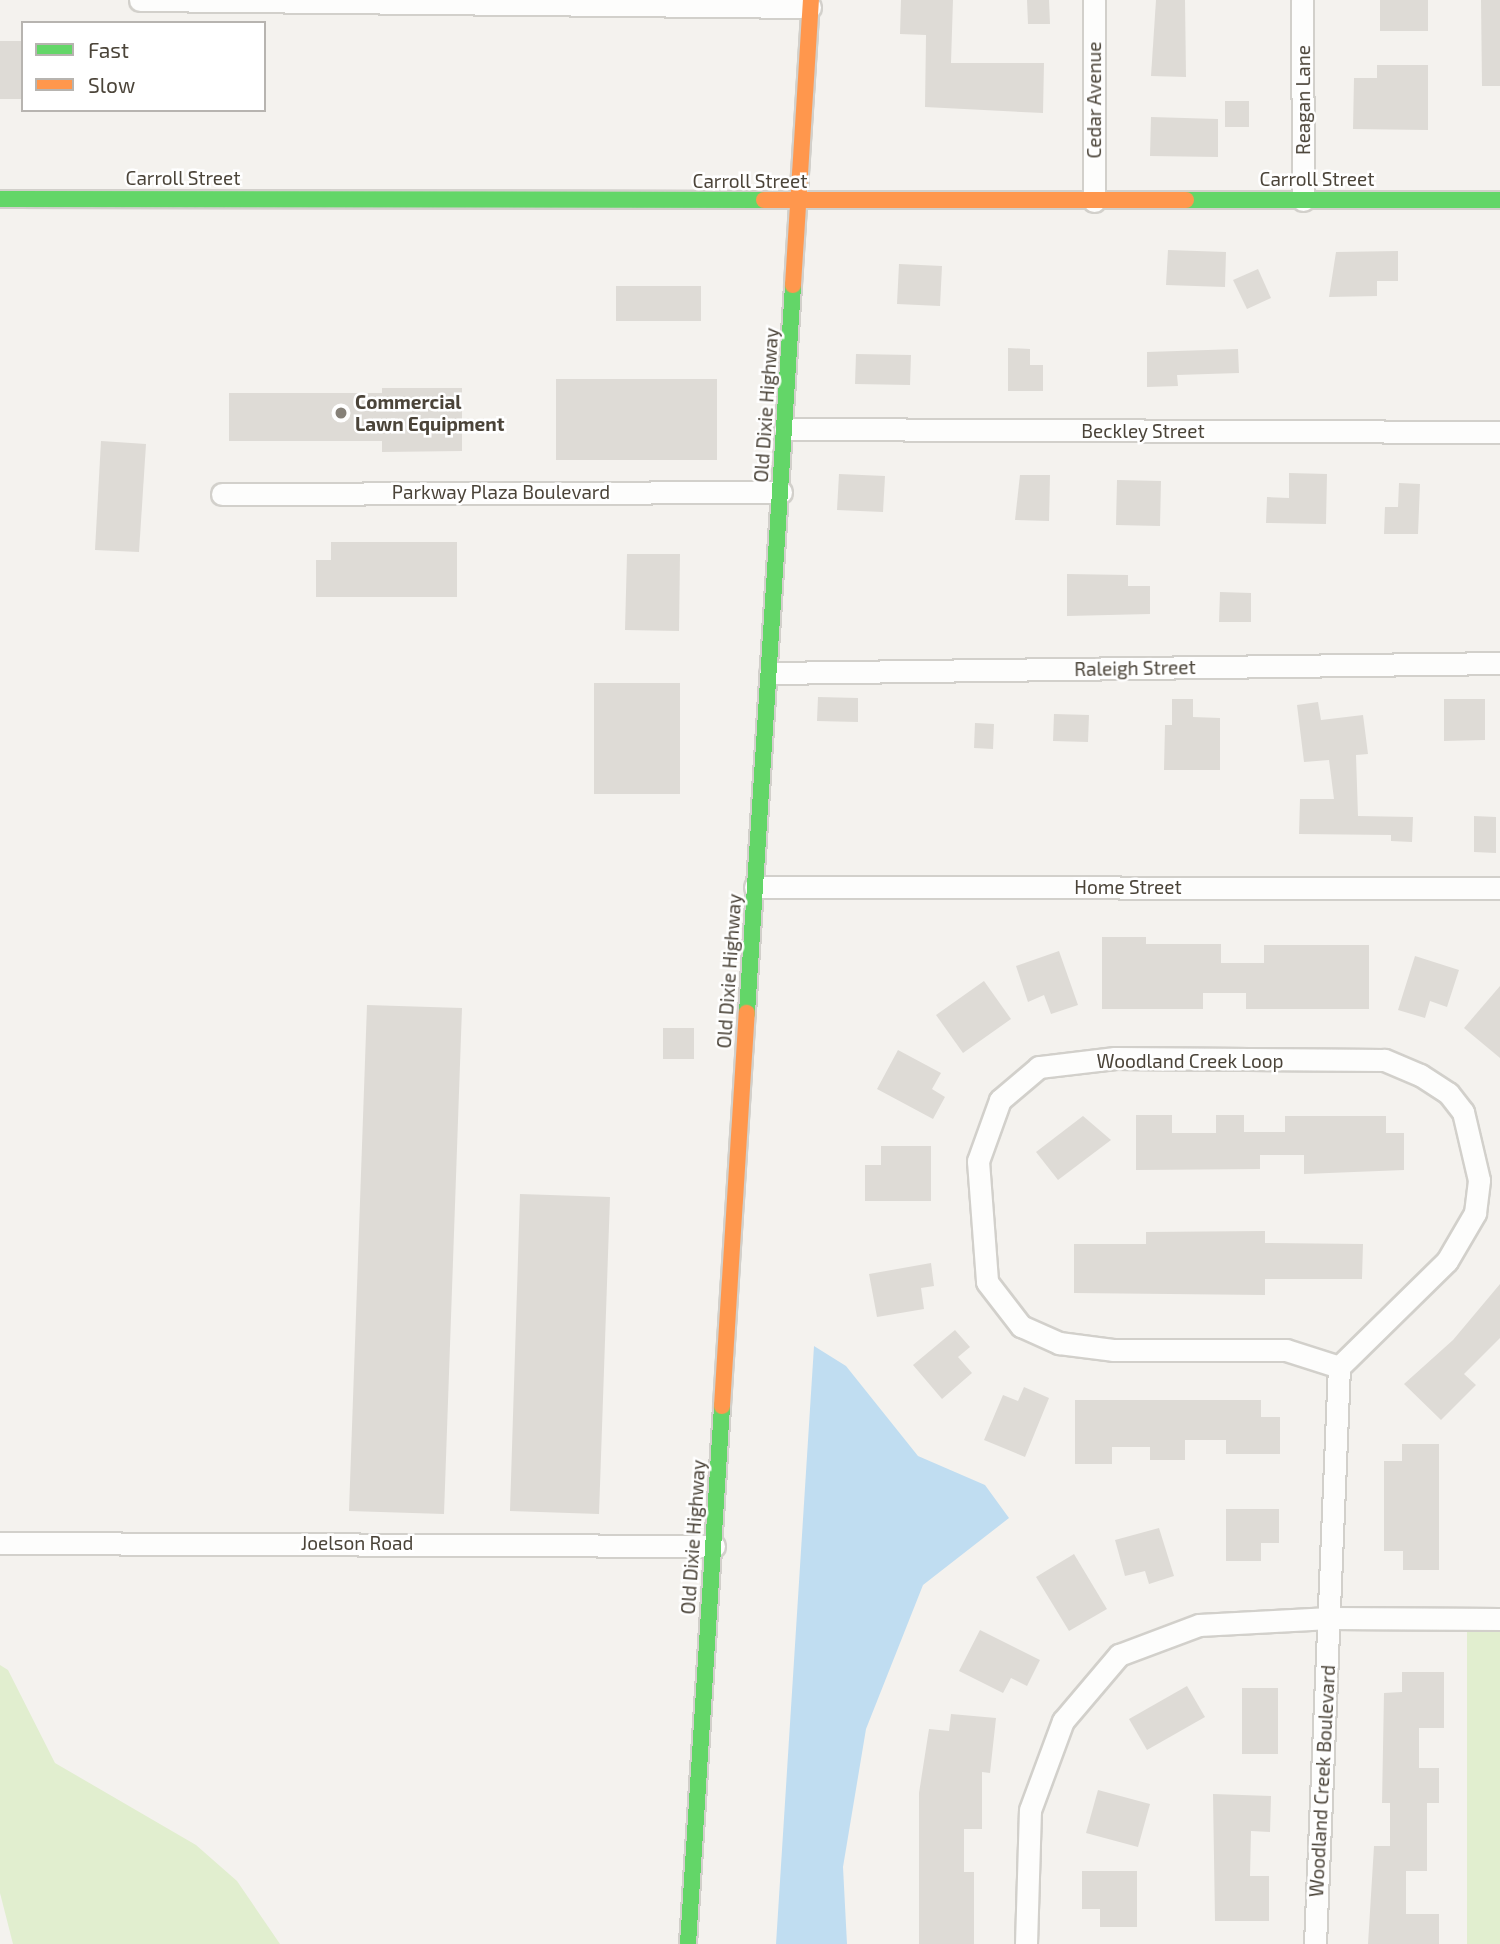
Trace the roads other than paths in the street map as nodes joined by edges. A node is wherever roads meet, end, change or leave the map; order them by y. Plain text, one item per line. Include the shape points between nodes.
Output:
1 (140, 0) edge
2 (1094, 0) edge
3 (1302, 0) edge
4 (810, 4) edge
5 (0, 199) edge
6 (1303, 200) junction
7 (1500, 200) edge
8 (1094, 201) junction
9 (801, 203) junction
10 (785, 429) junction
11 (1500, 432) edge
12 (781, 492) junction
13 (222, 494) dead end
14 (1500, 663) edge
15 (770, 673) junction
16 (755, 887) junction
17 (1500, 888) edge
18 (1339, 1367) junction
19 (0, 1543) edge
20 (714, 1546) junction
21 (1330, 1618) junction
22 (1500, 1619) edge
23 (688, 1944) edge
24 (1027, 1944) edge
25 (1315, 1944) edge

1 - 4 street
2 - 8 street, Cedar Avenue
3 - 6 street, Reagan Lane
4 - 9 street, Old Dixie Highway
5 - 9 street, Carroll Street
6 - 7 street, Carroll Street
6 - 8 street, Carroll Street
8 - 9 street, Carroll Street
9 - 10 street, Old Dixie Highway
10 - 11 street, Beckley Street
10 - 12 street, Old Dixie Highway
12 - 13 street, Parkway Plaza Boulevard
12 - 15 street, Old Dixie Highway
14 - 15 street, Raleigh Street
15 - 16 street, Old Dixie Highway
16 - 17 street, Home Street
16 - 20 street, Old Dixie Highway
18 - 18 street, Woodland Creek Loop via 1447,1261 1475,1213 1479,1180 1473,1142 1463,1111 1448,1093 1384,1060 1115,1058 1040,1067 1000,1100 978,1161 987,1282 1021,1326 1059,1343 1099,1349 1286,1350
18 - 21 street
19 - 20 street, Joelson Road
20 - 23 street, Old Dixie Highway
21 - 22 street
21 - 24 street via 1199,1625 1119,1655 1063,1721 1030,1810
21 - 25 street, Woodland Creek Boulevard

